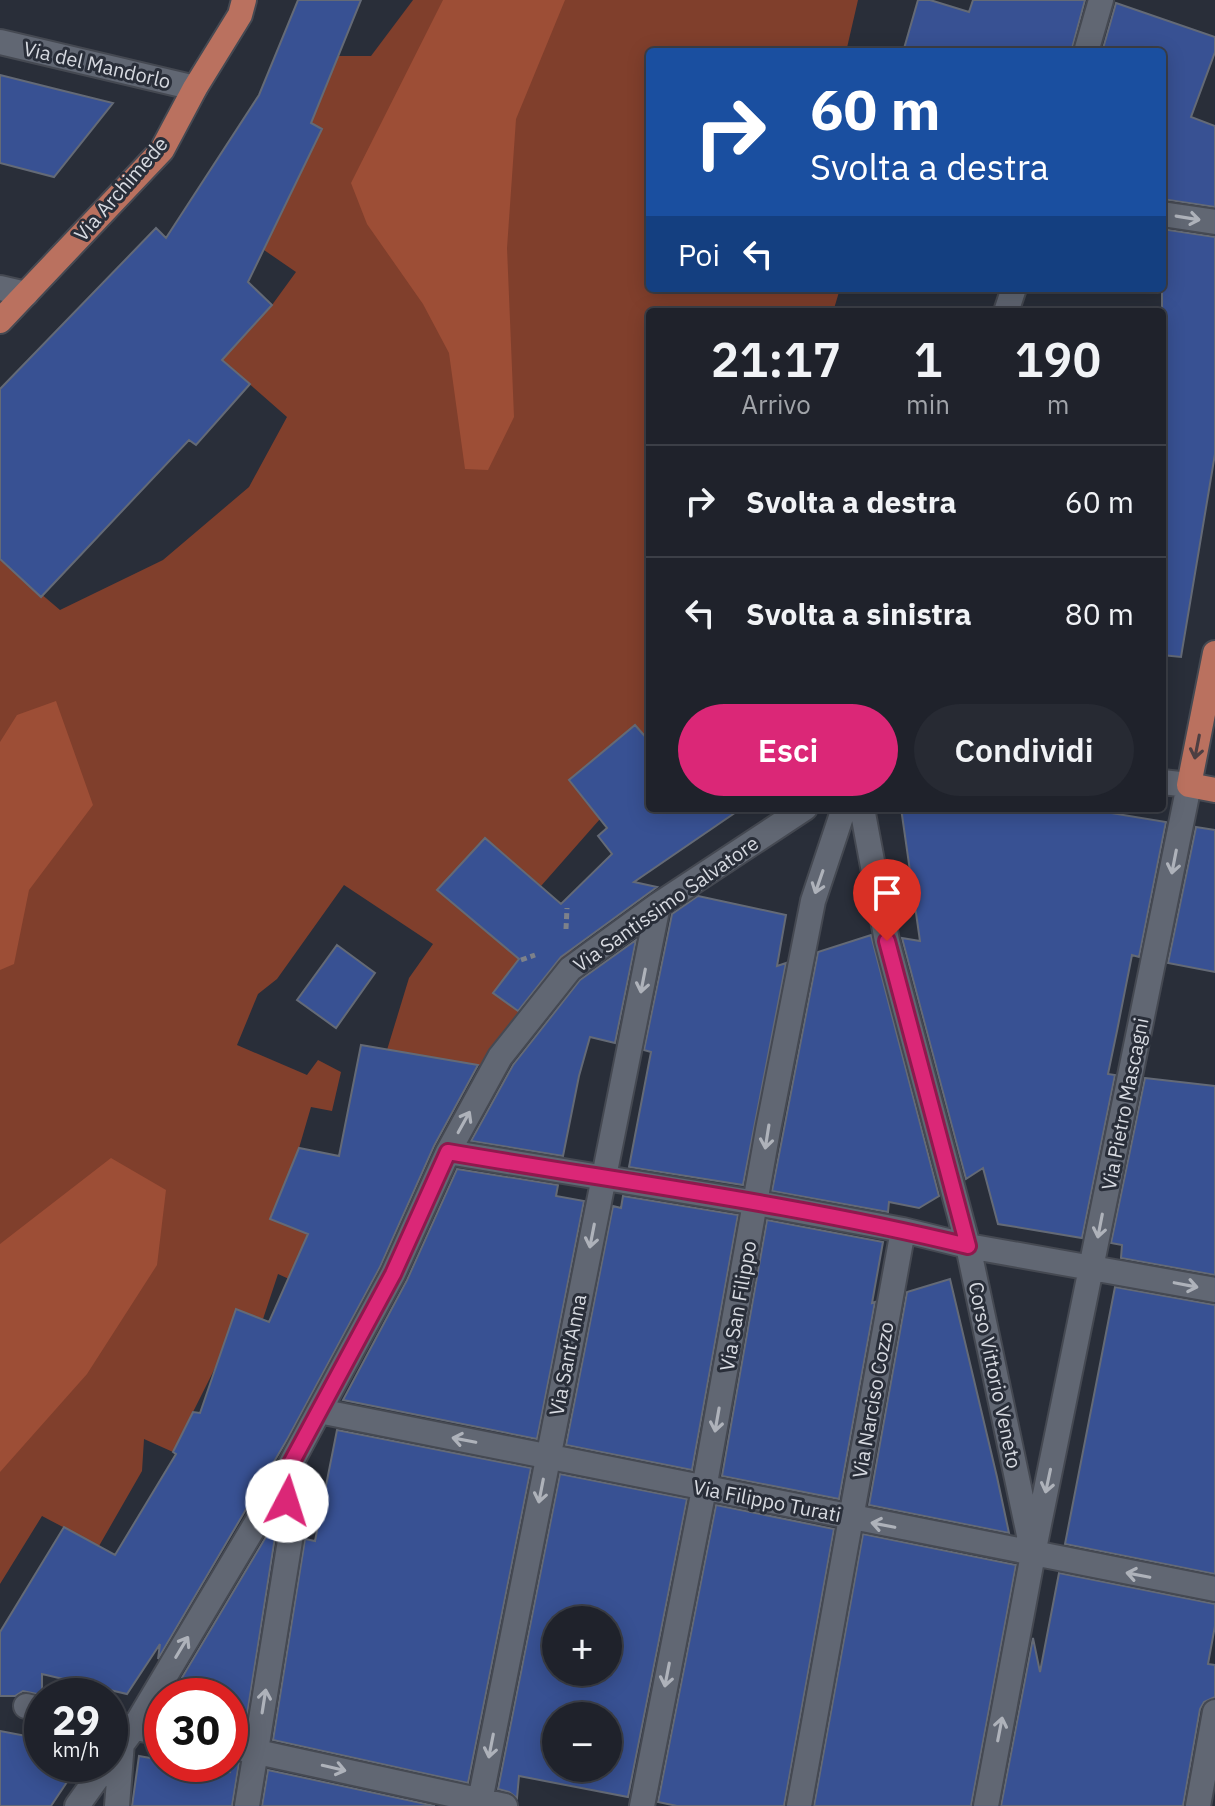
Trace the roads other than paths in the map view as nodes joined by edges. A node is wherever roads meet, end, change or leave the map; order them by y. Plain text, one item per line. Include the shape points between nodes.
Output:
1 (244, 0) edge
2 (1101, 0) edge
3 (0, 42) edge
4 (1087, 48) edge
5 (195, 88) junction
6 (1166, 215) edge
7 (1215, 222) edge
8 (0, 288) edge
9 (26, 294) junction
10 (0, 321) edge
11 (1215, 653) edge
12 (1166, 782) edge
13 (1189, 785) junction
14 (1215, 790) edge
15 (799, 812) edge
16 (843, 812) edge
17 (863, 812) edge
18 (658, 905) junction
19 (448, 1152) junction
20 (604, 1178) junction
21 (757, 1203) junction
22 (903, 1230) junction
23 (968, 1246) junction
24 (1092, 1267) junction
25 (1215, 1290) edge
26 (319, 1411) junction
27 (548, 1457) junction
28 (282, 1480) junction
29 (704, 1489) junction
30 (852, 1518) junction
31 (1033, 1554) junction
32 (1215, 1589) edge
33 (1215, 1712) edge
34 (128, 1725) edge
35 (248, 1749) edge
36 (256, 1751) junction
37 (92, 1782) edge
38 (117, 1782) edge
39 (479, 1803) edge
40 (77, 1806) edge
41 (117, 1806) edge
42 (247, 1806) edge
43 (505, 1806) edge
44 (642, 1806) edge
45 (799, 1806) edge
46 (986, 1806) edge
47 (1198, 1806) edge

1 - 5 main road, Via Archimede
2 - 4 street
3 - 5 street, Via del Mandorlo
5 - 9 main road, Via Archimede via 162,150
6 -> 7 street
8 - 9 street
9 - 10 main road, Via Archimede
11 -> 13 main road, Via Pietro Mascagni
12 - 13 street
13 - 14 main road
13 -> 24 street, Via Pietro Mascagni
15 - 18 street, Via Santissimo Salvatore
16 -> 21 street, Via San Filippo via 813,901
17 - 23 street, Corso Vittorio Veneto via 887,941
19 -> 18 street, Via Santissimo Salvatore via 500,1057 570,969
18 -> 20 street, Via Sant'Anna
19 - 20 street
19 - 26 street, Via Santissimo Salvatore via 393,1274
20 - 21 street
20 -> 27 street, Via Sant'Anna
21 - 22 street
21 -> 29 street, Via San Filippo
22 - 23 street
22 - 30 street, Via Narciso Cozzo
23 - 24 street
23 - 31 street, Corso Vittorio Veneto
24 -> 25 street
24 -> 31 street, Via Pietro Mascagni
27 -> 26 street, Via Filippo Turati
26 - 28 street, Via Santissimo Salvatore
27 - 29 street, Via Filippo Turati
27 -> 39 street, Via Sant'Anna
34 -> 28 street, Via Santissimo Salvatore
36 -> 28 street via 293,1522
29 - 30 street, Via Filippo Turati
29 -> 44 street, Via San Filippo
31 -> 30 street, Via Filippo Turati
30 - 45 street, Via Narciso Cozzo
32 -> 31 street, Via Filippo Turati
46 -> 31 street, Corso Vittorio Veneto
33 - 47 street
35 - 36 street
36 -> 39 street
36 - 42 street
37 - 40 street, Via Santissimo Salvatore
38 - 41 street
39 - 43 street

